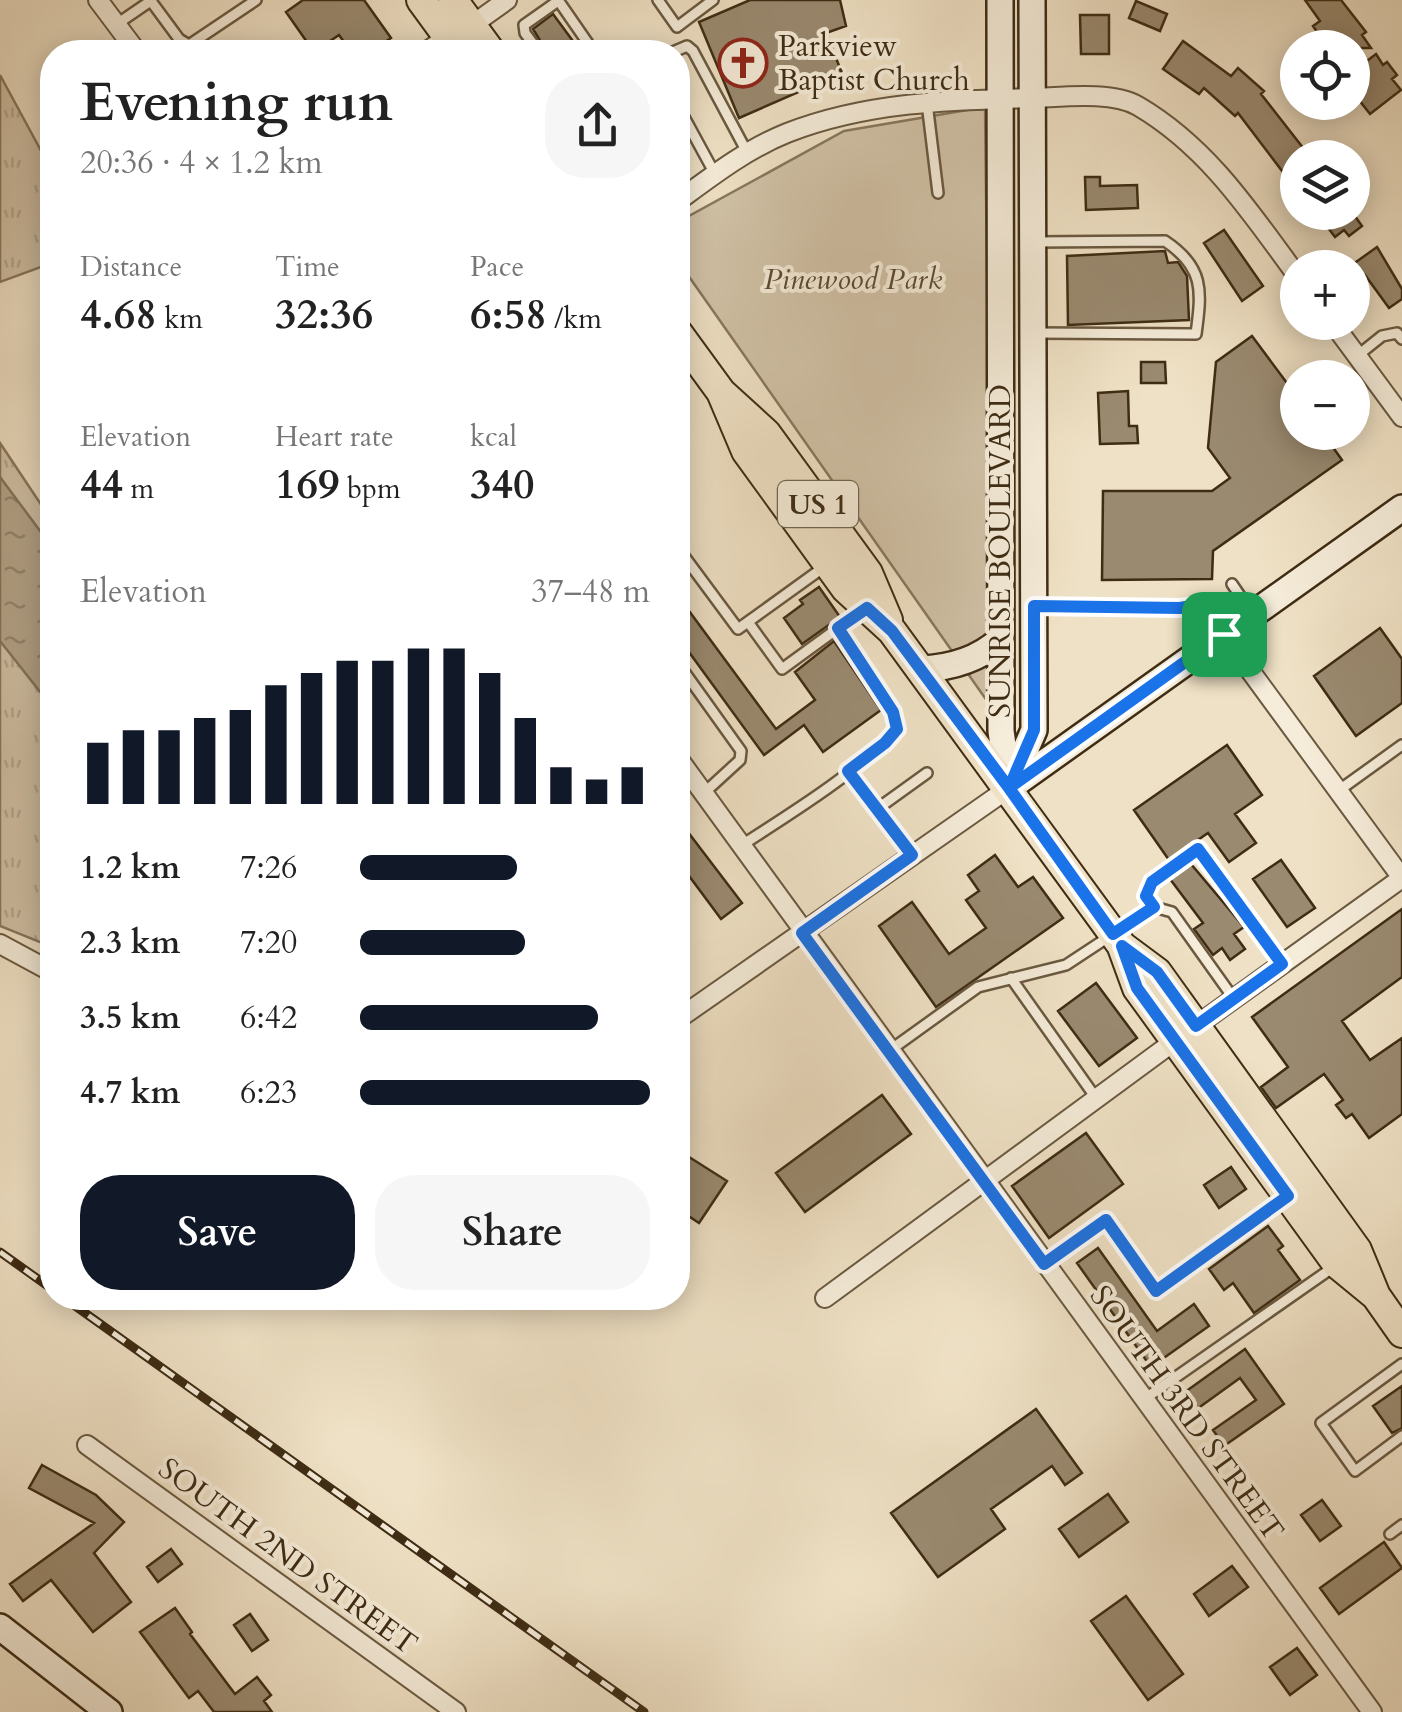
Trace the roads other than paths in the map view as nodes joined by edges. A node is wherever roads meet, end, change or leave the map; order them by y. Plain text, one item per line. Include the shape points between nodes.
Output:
1 (98, 0) edge
2 (151, 0) edge
3 (256, 0) edge
4 (421, 0) edge
5 (453, 0) edge
6 (506, 0) edge
7 (558, 0) edge
8 (658, 0) edge
9 (712, 0) edge
10 (1000, 0) edge
11 (1032, 0) edge
12 (116, 25) junction
13 (677, 27) junction
14 (128, 40) edge
15 (179, 40) edge
16 (196, 40) edge
17 (450, 40) edge
18 (451, 40) edge
19 (454, 40) edge
20 (530, 40) edge
21 (586, 40) edge
22 (684, 40) edge
23 (690, 49) edge
24 (1000, 98) junction
25 (1032, 98) junction
26 (927, 100) junction
27 (690, 128) edge
28 (748, 154) junction
29 (715, 174) junction
30 (690, 192) edge
31 (938, 193) dead end
32 (1032, 242) junction
33 (1280, 252) edge
34 (1032, 332) junction
35 (1399, 336) edge
36 (1345, 340) edge
37 (690, 349) edge
38 (1356, 356) junction
39 (721, 392) junction
40 (1402, 417) edge
41 (1402, 508) edge
42 (690, 564) edge
43 (828, 564) junction
44 (1232, 584) dead end
45 (1034, 606) junction
46 (867, 608) junction
47 (1252, 614) junction
48 (748, 622) junction
49 (838, 628) junction
50 (892, 631) junction
51 (1224, 634) junction
52 (1000, 640) junction
53 (920, 669) junction
54 (690, 680) edge
55 (1402, 745) edge
56 (848, 771) junction
57 (927, 772) dead end
58 (690, 775) edge
59 (1009, 788) junction
60 (1338, 791) junction
61 (704, 794) junction
62 (877, 809) junction
63 (742, 846) junction
64 (912, 855) junction
65 (1402, 878) edge
66 (1154, 907) junction
67 (802, 933) junction
68 (1118, 940) junction
69 (0, 944) edge
70 (1282, 964) junction
71 (40, 966) edge
72 (1011, 978) junction
73 (1234, 998) junction
74 (690, 1011) edge
75 (1186, 1033) junction
76 (889, 1051) junction
77 (1096, 1098) junction
78 (982, 1179) junction
79 (1288, 1196) junction
80 (1044, 1264) junction
81 (1337, 1264) junction
82 (1376, 1296) junction
83 (824, 1298) dead end
84 (1402, 1333) edge
85 (1402, 1364) edge
86 (1143, 1400) junction
87 (1402, 1436) edge
88 (87, 1444) dead end
89 (1402, 1526) edge
90 (1390, 1534) dead end
91 (0, 1628) edge
92 (109, 1712) edge
93 (456, 1712) edge
94 (1372, 1712) edge

1 - 12 street
2 - 12 lane
2 - 15 lane
3 - 16 lane
4 - 17 main road
5 - 18 main road
6 - 19 street
7 - 20 lane via 524,25
7 - 21 lane
8 - 13 lane
9 - 13 lane
10 - 24 main road, SUNRISE BOULEVARD
11 - 25 main road, SUNRISE BOULEVARD
12 - 14 street
13 - 22 lane
23 - 28 lane
24 - 25 street
24 - 26 street
24 - 52 main road, SUNRISE BOULEVARD
25 - 32 main road, SUNRISE BOULEVARD
25 - 33 street via 1134,103 1225,177
26 - 28 street via 856,112
26 - 31 lane
27 - 29 lane
28 - 29 street
29 - 30 street
32 - 34 main road, SUNRISE BOULEVARD
32 - 34 lane via 1165,241 1196,269 1200,302 1196,334
34 - 45 main road, SUNRISE BOULEVARD
35 - 38 lane via 1382,336
36 - 38 street
37 - 39 main road, US 1
38 - 40 street
39 - 43 main road, US 1 via 746,450
39 - 50 main road, US 1 via 766,433 868,573
41 - 47 main road
42 - 48 lane via 738,629
43 - 46 main road, US 1
43 - 48 lane
44 - 47 lane
45 - 51 lane via 1203,604
45 - 59 main road, SUNRISE BOULEVARD via 1034,730
46 - 49 lane
46 - 50 main road, US 1
47 - 51 main road
48 - 49 lane via 782,668
49 - 56 lane via 893,712 897,729
50 - 53 main road, US 1
51 - 59 main road
51 - 60 street
52 - 53 main road via 958,664
52 - 59 main road, SUNRISE BOULEVARD via 1000,730
53 - 59 main road, US 1
54 - 61 lane via 741,751 740,760
55 - 60 lane
56 - 62 lane
56 - 63 lane
57 - 62 lane
58 - 61 street, SOUTH 3RD STREET
59 - 64 street
59 - 68 main road, US 1
60 - 65 street
61 - 63 street, SOUTH 3RD STREET
62 - 64 lane
63 - 67 street, SOUTH 3RD STREET
64 - 67 street
65 - 70 street
66 - 68 lane
66 - 70 lane via 1146,896 1152,882 1198,849
66 - 73 lane via 1172,912
67 - 74 street
67 - 76 street, SOUTH 3RD STREET
68 - 72 lane via 1066,965
68 - 75 main road, US 1 via 1157,972
69 - 71 street
70 - 73 street
72 - 76 lane via 978,987
72 - 77 lane
73 - 75 street
75 - 77 street
75 - 79 main road, US 1
75 - 82 main road, US 1 via 1357,1250
76 - 78 street, SOUTH 3RD STREET
77 - 78 street
78 - 80 street, SOUTH 3RD STREET
78 - 83 street
79 - 80 lane via 1156,1291 1106,1220
79 - 81 main road, US 1
80 - 86 street, SOUTH 3RD STREET
81 - 82 main road, US 1
81 - 86 lane
82 - 84 main road, US 1
85 - 87 lane via 1321,1423 1355,1470
86 - 94 street, SOUTH 3RD STREET
88 - 93 street, SOUTH 2ND STREET
89 - 90 lane
91 - 92 main road

